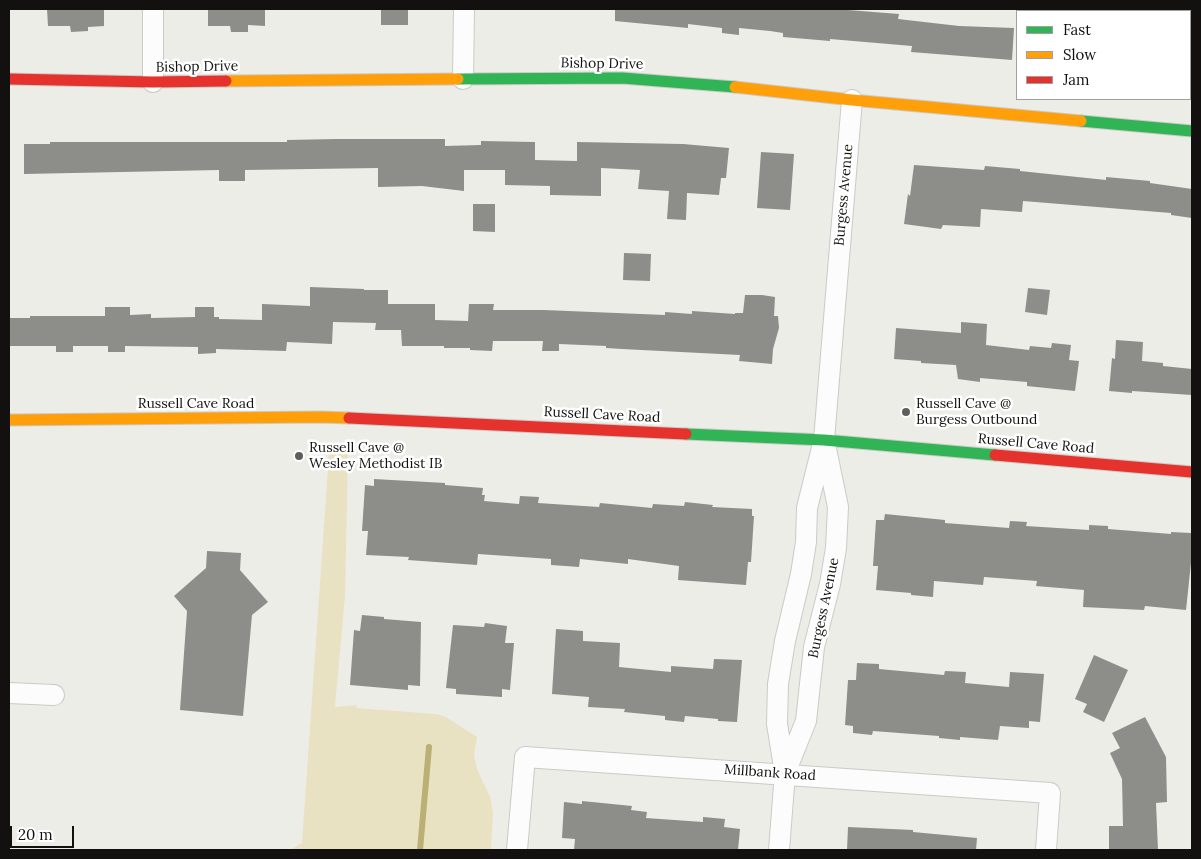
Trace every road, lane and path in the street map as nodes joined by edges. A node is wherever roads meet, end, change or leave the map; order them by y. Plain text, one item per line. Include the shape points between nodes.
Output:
1 (153, 9) edge
2 (464, 9) edge
3 (9, 79) edge
4 (463, 79) junction
5 (153, 82) junction
6 (852, 100) junction
7 (1192, 131) edge
8 (9, 420) edge
9 (824, 440) junction
10 (1192, 472) edge
11 (9, 693) edge
12 (54, 695) dead end
13 (785, 773) junction
14 (517, 850) edge
15 (779, 850) edge
16 (1046, 850) edge

1 - 5 street
2 - 4 street
3 - 5 street, Bishop Drive
4 - 5 street, Bishop Drive
4 - 6 street, Bishop Drive via 622,78
6 - 7 street, Bishop Drive
6 - 9 street, Burgess Avenue
8 - 9 street, Russell Cave Road via 320,417
9 - 10 street, Russell Cave Road
9 - 13 street, Burgess Avenue via 807,508 806,542 778,684 777,724
9 - 13 street, Burgess Avenue via 838,507 836,548 814,647 806,722
11 - 12 street
13 - 14 street, Millbank Road via 525,757
13 - 15 street, Burgess Avenue
13 - 16 street, Millbank Road via 1050,793

